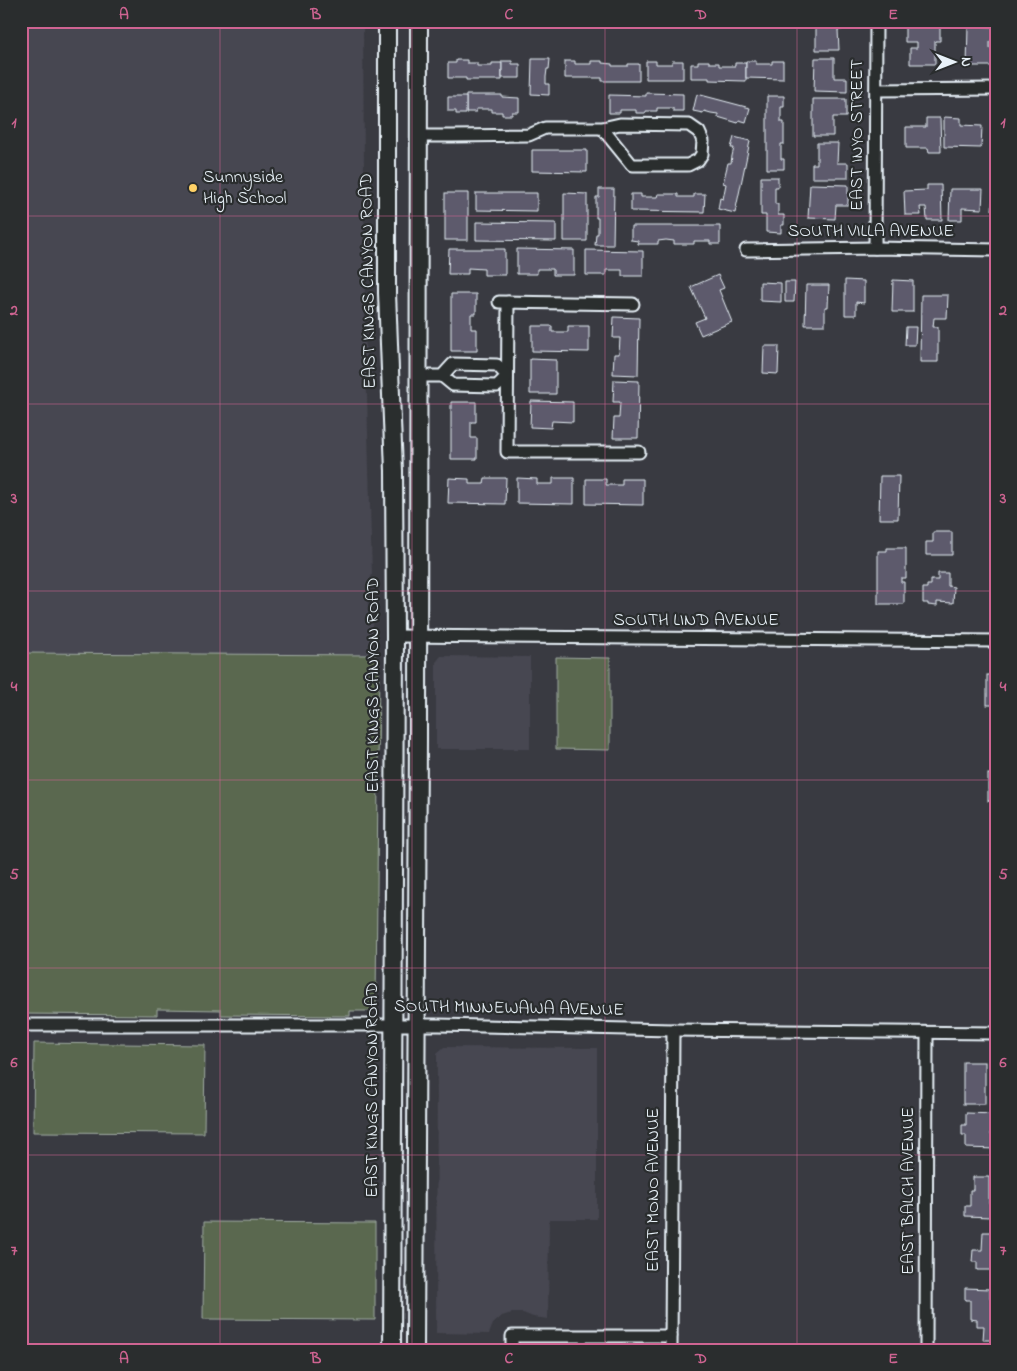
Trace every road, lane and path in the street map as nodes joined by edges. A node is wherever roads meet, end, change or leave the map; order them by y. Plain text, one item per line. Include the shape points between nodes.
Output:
1 (387, 21) edge
2 (419, 21) edge
3 (876, 21) edge
4 (996, 89) edge
5 (876, 90) junction
6 (602, 128) junction
7 (419, 136) junction
8 (875, 248) junction
9 (746, 250) dead end
10 (996, 250) edge
11 (633, 304) dead end
12 (418, 376) junction
13 (442, 376) junction
14 (507, 376) junction
15 (639, 452) dead end
16 (395, 636) junction
17 (418, 636) junction
18 (996, 641) edge
19 (21, 1025) edge
20 (394, 1025) junction
21 (417, 1025) junction
22 (673, 1030) junction
23 (927, 1033) junction
24 (996, 1033) edge
25 (671, 1336) junction
26 (392, 1350) edge
27 (415, 1350) edge
28 (512, 1350) edge
29 (671, 1350) edge
30 (926, 1350) edge

1 - 16 main road, EAST KINGS CANYON ROAD via 387,293 394,472
2 - 7 main road
3 - 5 street, EAST INYO STREET
4 - 5 street
5 - 8 street, EAST INYO STREET
6 - 6 street via 620,124 689,125 699,132 703,141 702,154 688,166 632,165
6 - 7 street via 545,128 529,134
7 - 12 main road
8 - 9 street, SOUTH VILLA AVENUE
8 - 10 street, SOUTH VILLA AVENUE
11 - 14 street via 503,302
12 - 13 street
12 - 17 main road
13 - 14 street via 453,385 497,386
13 - 14 street via 453,364 497,365
14 - 15 street via 507,452
16 - 17 street, SOUTH LIND AVENUE
16 - 20 main road, EAST KINGS CANYON ROAD
17 - 18 street, SOUTH LIND AVENUE
17 - 21 main road
19 - 20 street, SOUTH MINNEWAWA AVENUE
20 - 21 street, SOUTH MINNEWAWA AVENUE
20 - 26 main road, EAST KINGS CANYON ROAD
21 - 22 street, SOUTH MINNEWAWA AVENUE
21 - 27 main road
22 - 23 street, SOUTH MINNEWAWA AVENUE
22 - 25 street, EAST MONO AVENUE
23 - 24 street, SOUTH MINNEWAWA AVENUE
23 - 30 street, EAST BALCH AVENUE
25 - 28 street via 512,1336
25 - 29 street, EAST MONO AVENUE

